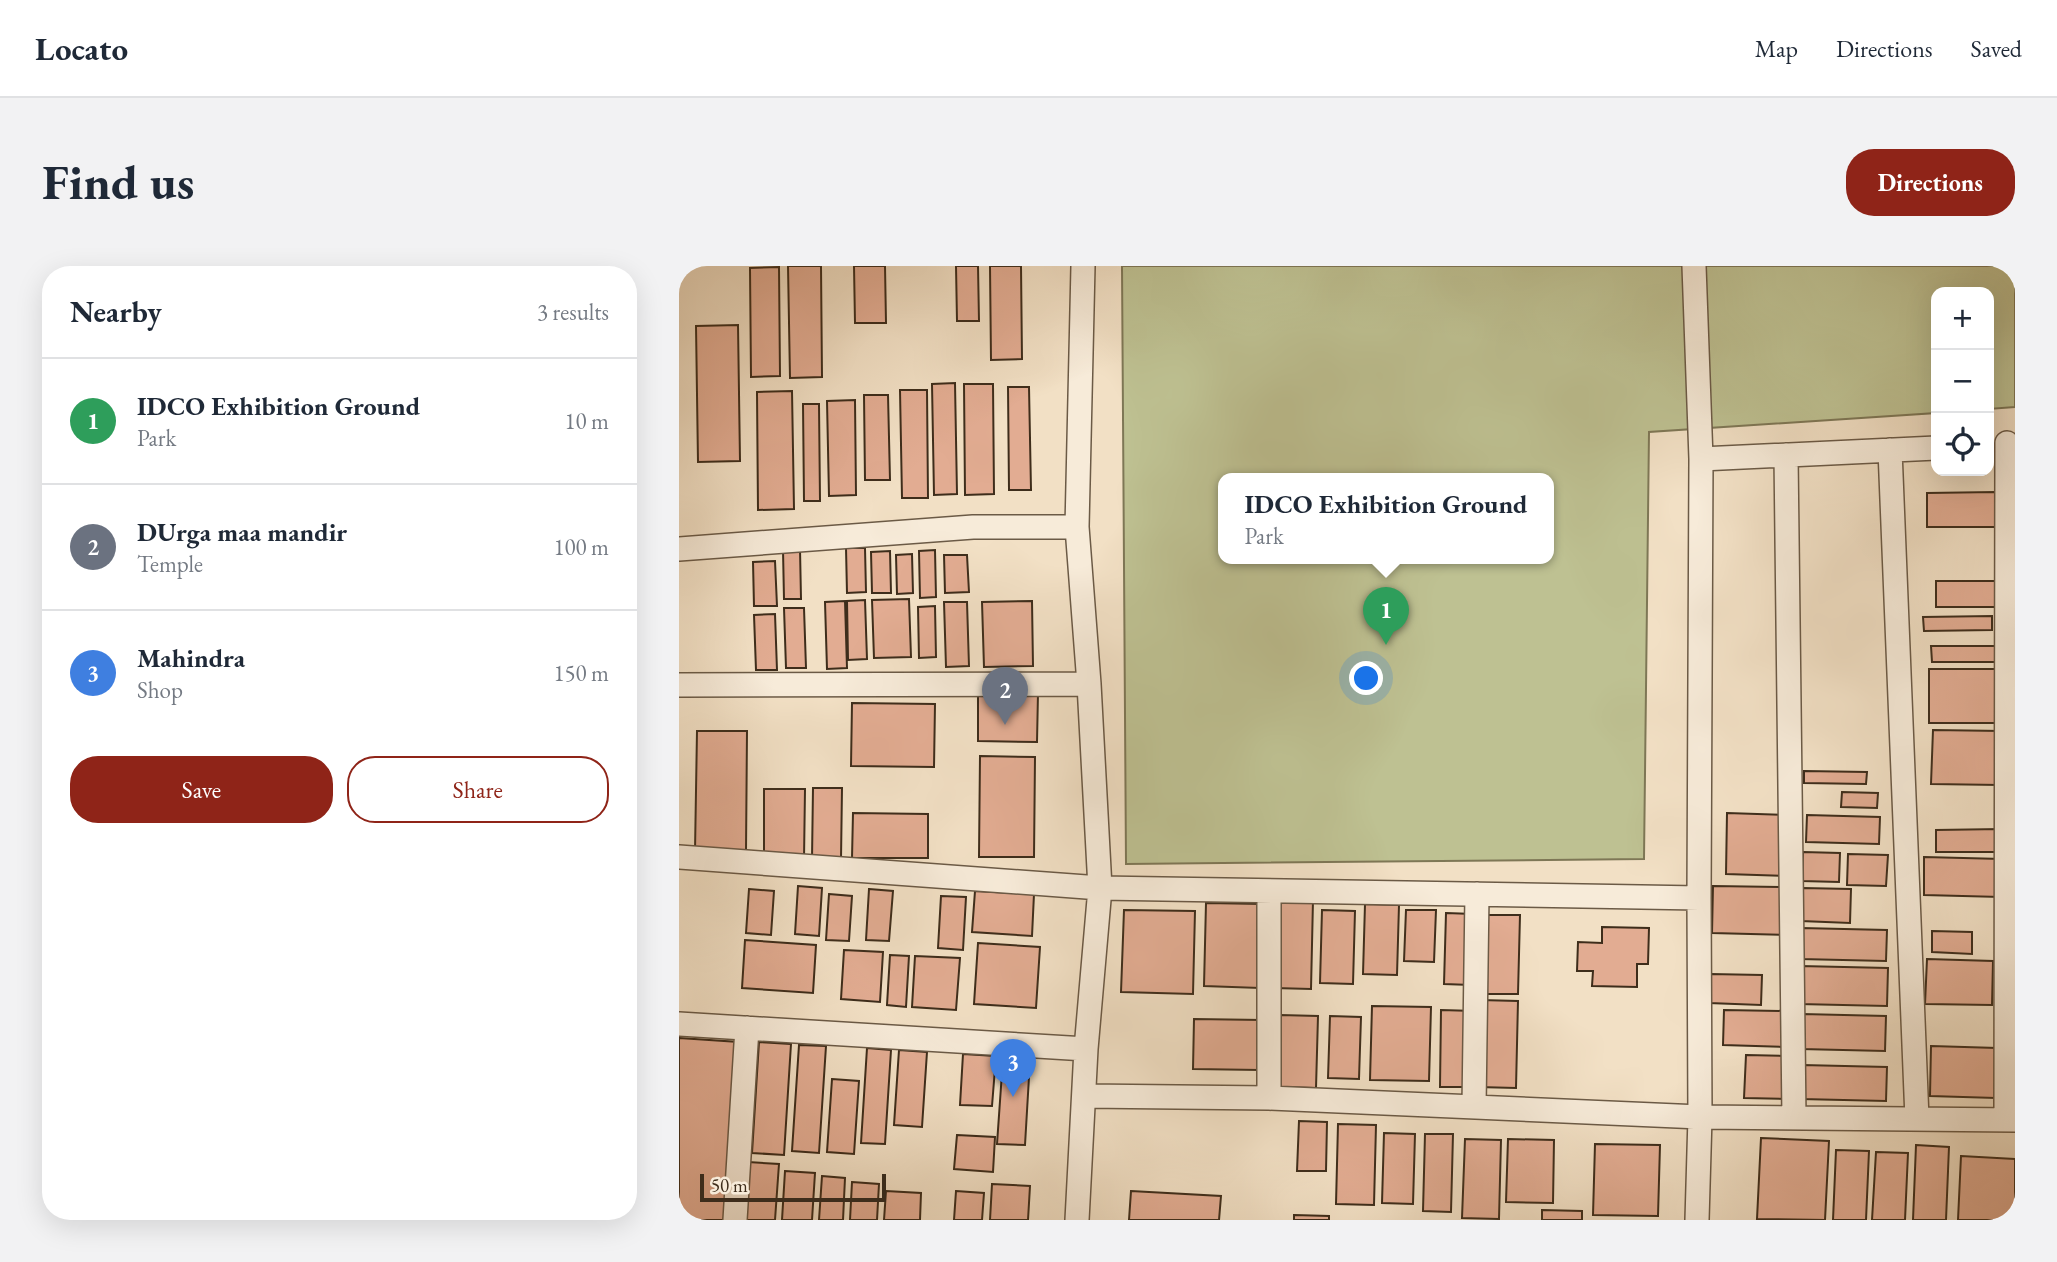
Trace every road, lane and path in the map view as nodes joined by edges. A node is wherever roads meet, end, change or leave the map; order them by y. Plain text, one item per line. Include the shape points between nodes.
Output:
1 (1083, 266) edge
2 (1693, 266) edge
3 (2003, 443) edge
4 (1931, 448) edge
5 (1890, 450) junction
6 (1786, 455) junction
7 (1701, 459) junction
8 (1077, 527) junction
9 (679, 549) edge
10 (1089, 684) junction
11 (679, 685) edge
12 (679, 857) edge
13 (1100, 888) junction
14 (1269, 891) junction
15 (1477, 894) junction
16 (1699, 898) junction
17 (679, 1024) edge
18 (747, 1028) junction
19 (1086, 1049) junction
20 (1085, 1096) junction
21 (1269, 1098) junction
22 (1475, 1107) junction
23 (1700, 1117) junction
24 (1794, 1118) junction
25 (1917, 1119) junction
26 (2010, 1120) edge
27 (735, 1220) edge
28 (1077, 1220) edge
29 (1697, 1220) edge

1 - 8 street
2 - 7 street
3 - 26 street
4 - 5 street
5 - 6 street
5 - 25 street
6 - 7 street
6 - 24 street
7 - 16 street
8 - 9 street via 973,527
8 - 10 street
10 - 11 street
10 - 13 street
12 - 13 street
13 - 14 street
13 - 19 street
14 - 15 street
14 - 21 street
15 - 16 street
15 - 22 street
16 - 23 street
17 - 18 street
18 - 19 street
18 - 27 street
19 - 20 street
20 - 21 street
20 - 28 street
21 - 22 street
22 - 23 street
23 - 24 street
23 - 29 street
24 - 25 street
25 - 26 street

